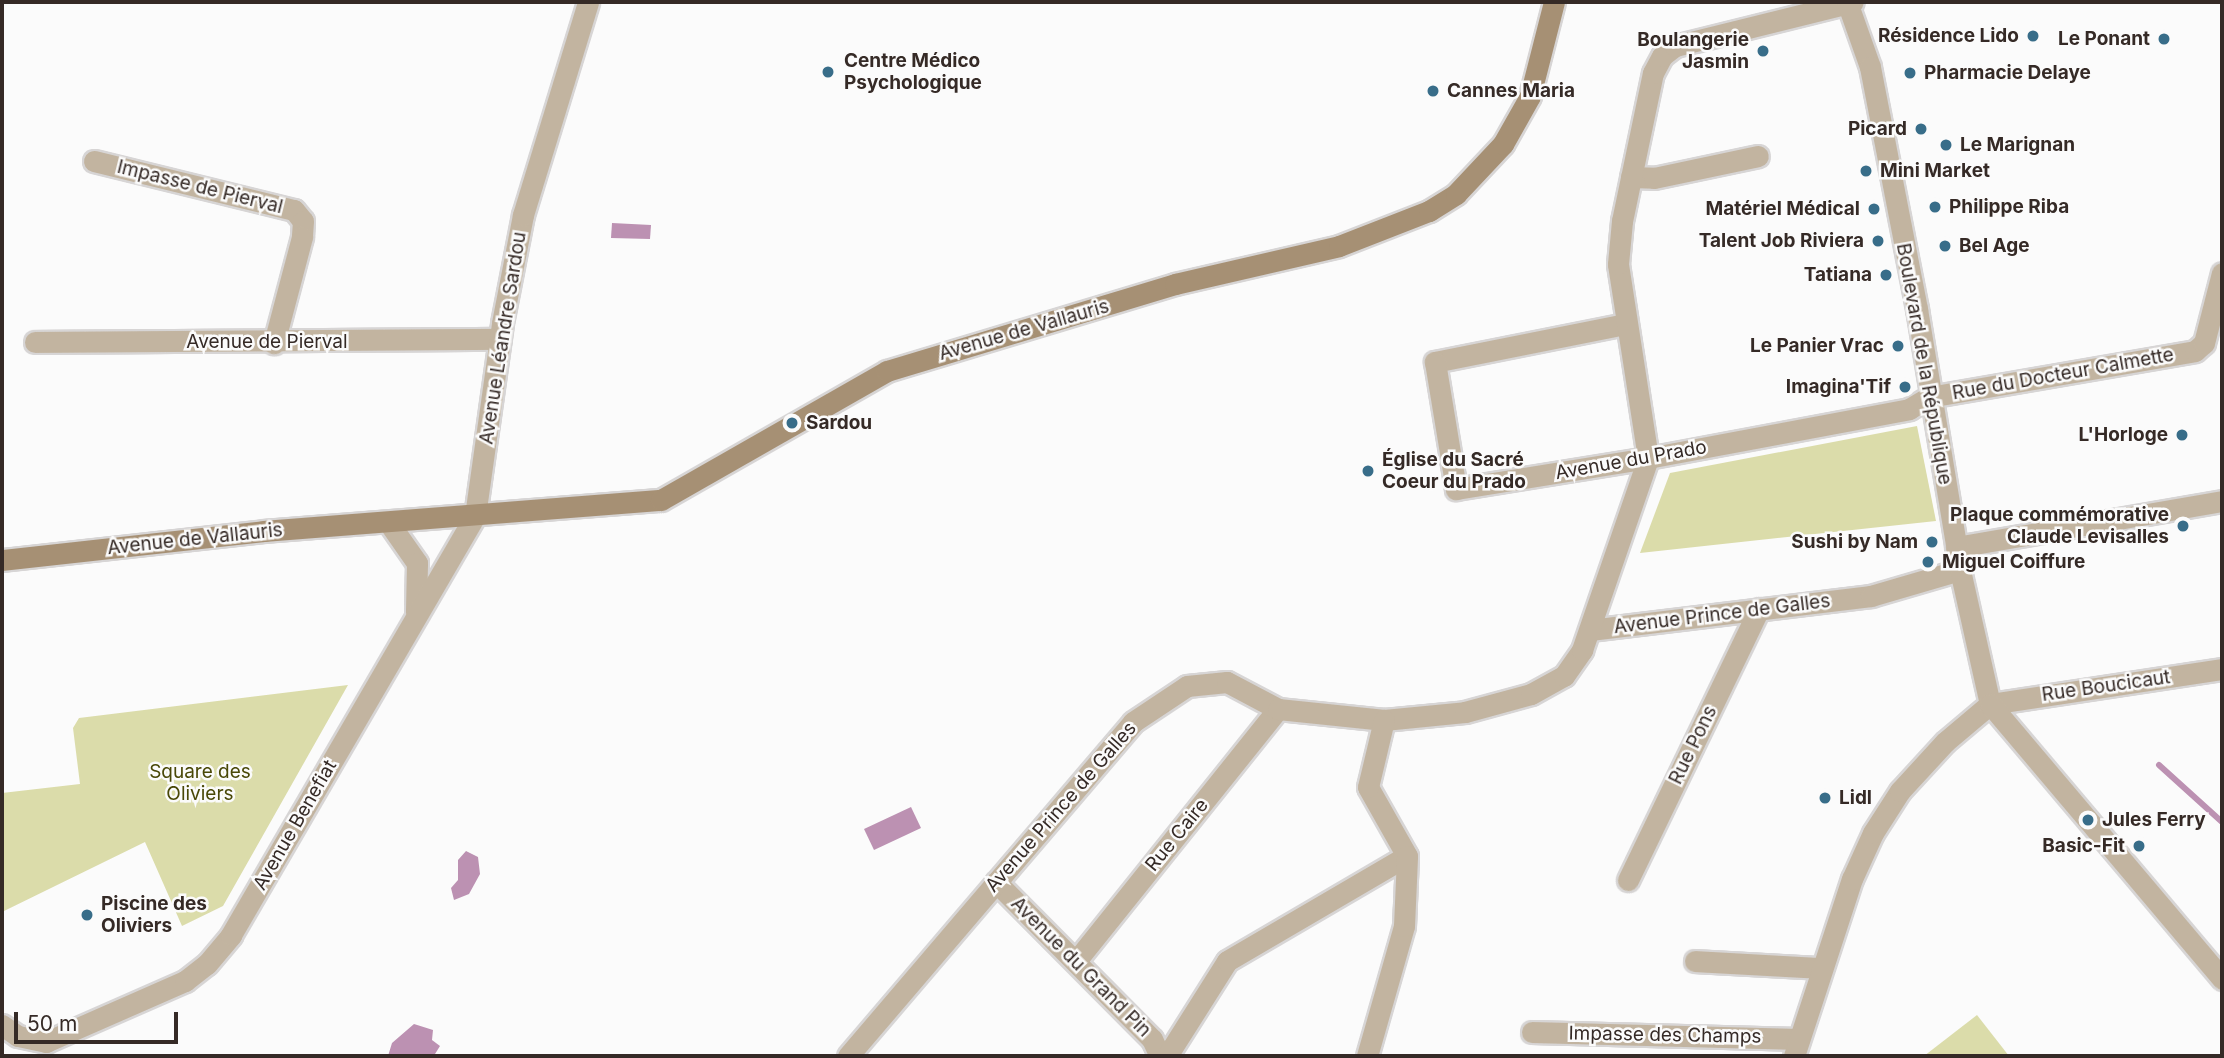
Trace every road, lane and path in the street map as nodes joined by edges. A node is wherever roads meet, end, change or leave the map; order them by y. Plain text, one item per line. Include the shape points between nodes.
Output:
1 (588, 2) edge
2 (1554, 2) edge
3 (1849, 2) edge
4 (1758, 156) dead end
5 (94, 160) dead end
6 (1631, 177) junction
7 (2222, 273) edge
8 (1625, 324) junction
9 (500, 339) junction
10 (35, 342) dead end
11 (274, 342) junction
12 (1929, 397) junction
13 (1648, 458) junction
14 (2222, 501) edge
15 (475, 516) junction
16 (389, 523) junction
17 (1956, 547) junction
18 (2, 560) edge
19 (1960, 570) junction
20 (1759, 609) junction
21 (414, 621) junction
22 (1590, 630) junction
23 (2222, 669) edge
24 (1990, 704) junction
25 (1278, 709) junction
26 (1384, 720) junction
27 (1407, 856) junction
28 (1628, 880) dead end
29 (996, 882) junction
30 (1076, 961) junction
31 (1695, 961) dead end
32 (1821, 968) junction
33 (2222, 979) edge
34 (2, 1025) edge
35 (1532, 1032) dead end
36 (1796, 1047) edge
37 (45, 1049) edge
38 (848, 1056) edge
39 (1160, 1056) edge
40 (1167, 1056) edge
41 (1367, 1056) edge

1 - 9 street, Avenue Léandre Sardou via 523,215
2 - 15 main road, Avenue de Vallauris via 1530,96 1510,132 1457,194 1429,211 1339,246 1175,284 887,371 661,500
3 - 6 street via 1675,46 1662,56 1653,73
3 - 12 street, Boulevard de la République via 1870,67 1917,309
4 - 6 street via 1654,178
5 - 11 street, Impasse de Pierval via 294,211 303,221 302,237
6 - 8 street via 1618,264
7 - 12 street, Rue du Docteur Calmette via 2204,343 2195,351
8 - 13 street
8 - 13 street, Avenue du Prado via 1435,362 1456,489
9 - 11 street, Avenue de Pierval
9 - 15 street, Avenue Léandre Sardou
10 - 11 street, Avenue de Pierval
12 - 13 street, Avenue du Prado via 1909,409
12 - 17 street, Boulevard de la République
13 - 22 street
14 - 17 street
15 - 16 main road, Avenue de Vallauris
15 - 21 street, Avenue Benefiat
16 - 18 main road, Avenue de Vallauris via 264,531
16 - 21 street via 416,563
17 - 19 street, Boulevard de la République
19 - 20 street, Avenue Prince de Galles via 1871,596
19 - 24 street, Boulevard de la République
20 - 22 street, Avenue Prince de Galles
20 - 28 street, Rue Pons
21 - 37 street, Avenue Benefiat via 231,935 207,964 185,981
22 - 26 street, Avenue Prince de Galles via 1575,663 1550,686 1465,712
23 - 24 street, Rue Boucicaut
24 - 32 street via 1929,758 1886,812 1852,879
24 - 33 street, Boulevard de la République
25 - 26 street, Avenue Prince de Galles
25 - 29 street, Avenue Prince de Galles via 1242,688 1219,681 1187,685 1163,699 1133,722
25 - 30 street, Rue Caire
26 - 27 street via 1368,787
27 - 40 street via 1227,961
27 - 41 street via 1404,926
29 - 30 street, Avenue du Grand Pin
29 - 38 street, Avenue Prince de Galles
30 - 39 street, Avenue du Grand Pin via 1152,1039
31 - 32 street
32 - 36 street
34 - 37 street
35 - 36 street, Impasse des Champs

